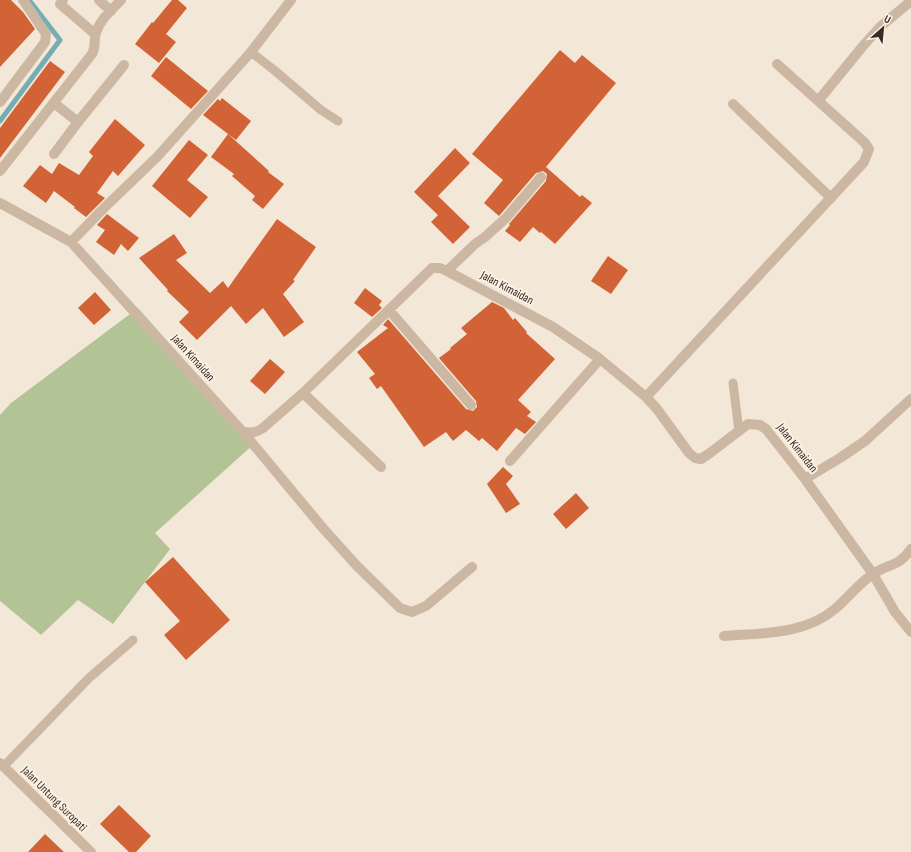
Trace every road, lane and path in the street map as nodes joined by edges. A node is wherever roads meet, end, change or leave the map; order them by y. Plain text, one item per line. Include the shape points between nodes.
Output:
1 (24, 0) edge
2 (63, 0) edge
3 (99, 0) edge
4 (121, 0) edge
5 (291, 0) edge
6 (911, 1) edge
7 (111, 11) junction
8 (95, 34) junction
9 (251, 52) junction
10 (777, 64) dead end
11 (124, 65) dead end
12 (818, 101) junction
13 (0, 102) edge
14 (54, 103) junction
15 (733, 104) dead end
16 (338, 121) dead end
17 (78, 122) junction
18 (54, 154) dead end
19 (0, 171) edge
20 (541, 177) dead end
21 (831, 198) junction
22 (0, 203) edge
23 (71, 242) junction
24 (447, 271) junction
25 (389, 310) junction
26 (600, 359) junction
27 (733, 383) dead end
28 (303, 392) junction
29 (646, 397) junction
30 (911, 399) edge
31 (471, 405) dead end
32 (739, 431) junction
33 (243, 432) junction
34 (510, 461) dead end
35 (381, 467) dead end
36 (806, 479) junction
37 (911, 549) edge
38 (472, 567) dead end
39 (873, 574) junction
40 (911, 632) edge
41 (724, 636) dead end
42 (133, 640) dead end
43 (2, 765) edge
44 (87, 851) edge

1 - 13 street via 47,38
2 - 8 street via 60,4
3 - 7 street
4 - 7 street
5 - 9 street
6 - 12 street via 876,32
7 - 8 street
8 - 14 street via 92,54
9 - 16 lane
9 - 23 street via 158,157
10 - 12 street
11 - 17 street
12 - 21 street via 869,149 864,162
14 - 17 street
14 - 19 street
15 - 21 street
17 - 18 street
20 - 24 street via 506,218
21 - 29 street
22 - 23 street, Jalan Kimaidan
23 - 33 street, Jalan Kimaidan
24 - 25 street, Jalan Kimaidan via 432,268
24 - 26 street, Jalan Kimaidan via 553,327
25 - 28 street, Jalan Kimaidan
25 - 31 street
26 - 29 street, Jalan Kimaidan
26 - 34 street
27 - 32 lane
28 - 33 street, Jalan Kimaidan via 259,431
28 - 35 street
29 - 32 street, Jalan Kimaidan via 695,458 701,459 710,454
30 - 36 street via 865,441
32 - 36 street, Jalan Kimaidan via 748,424 760,425 766,429
33 - 38 street via 322,527 400,608 412,612 426,606
36 - 39 street, Jalan Kimaidan
37 - 39 street via 905,558
39 - 40 street, Jalan Kimaidan via 895,612
39 - 41 street via 834,610 812,624 787,631
42 - 43 lane via 89,678
43 - 44 street, Jalan Untung Suropati

